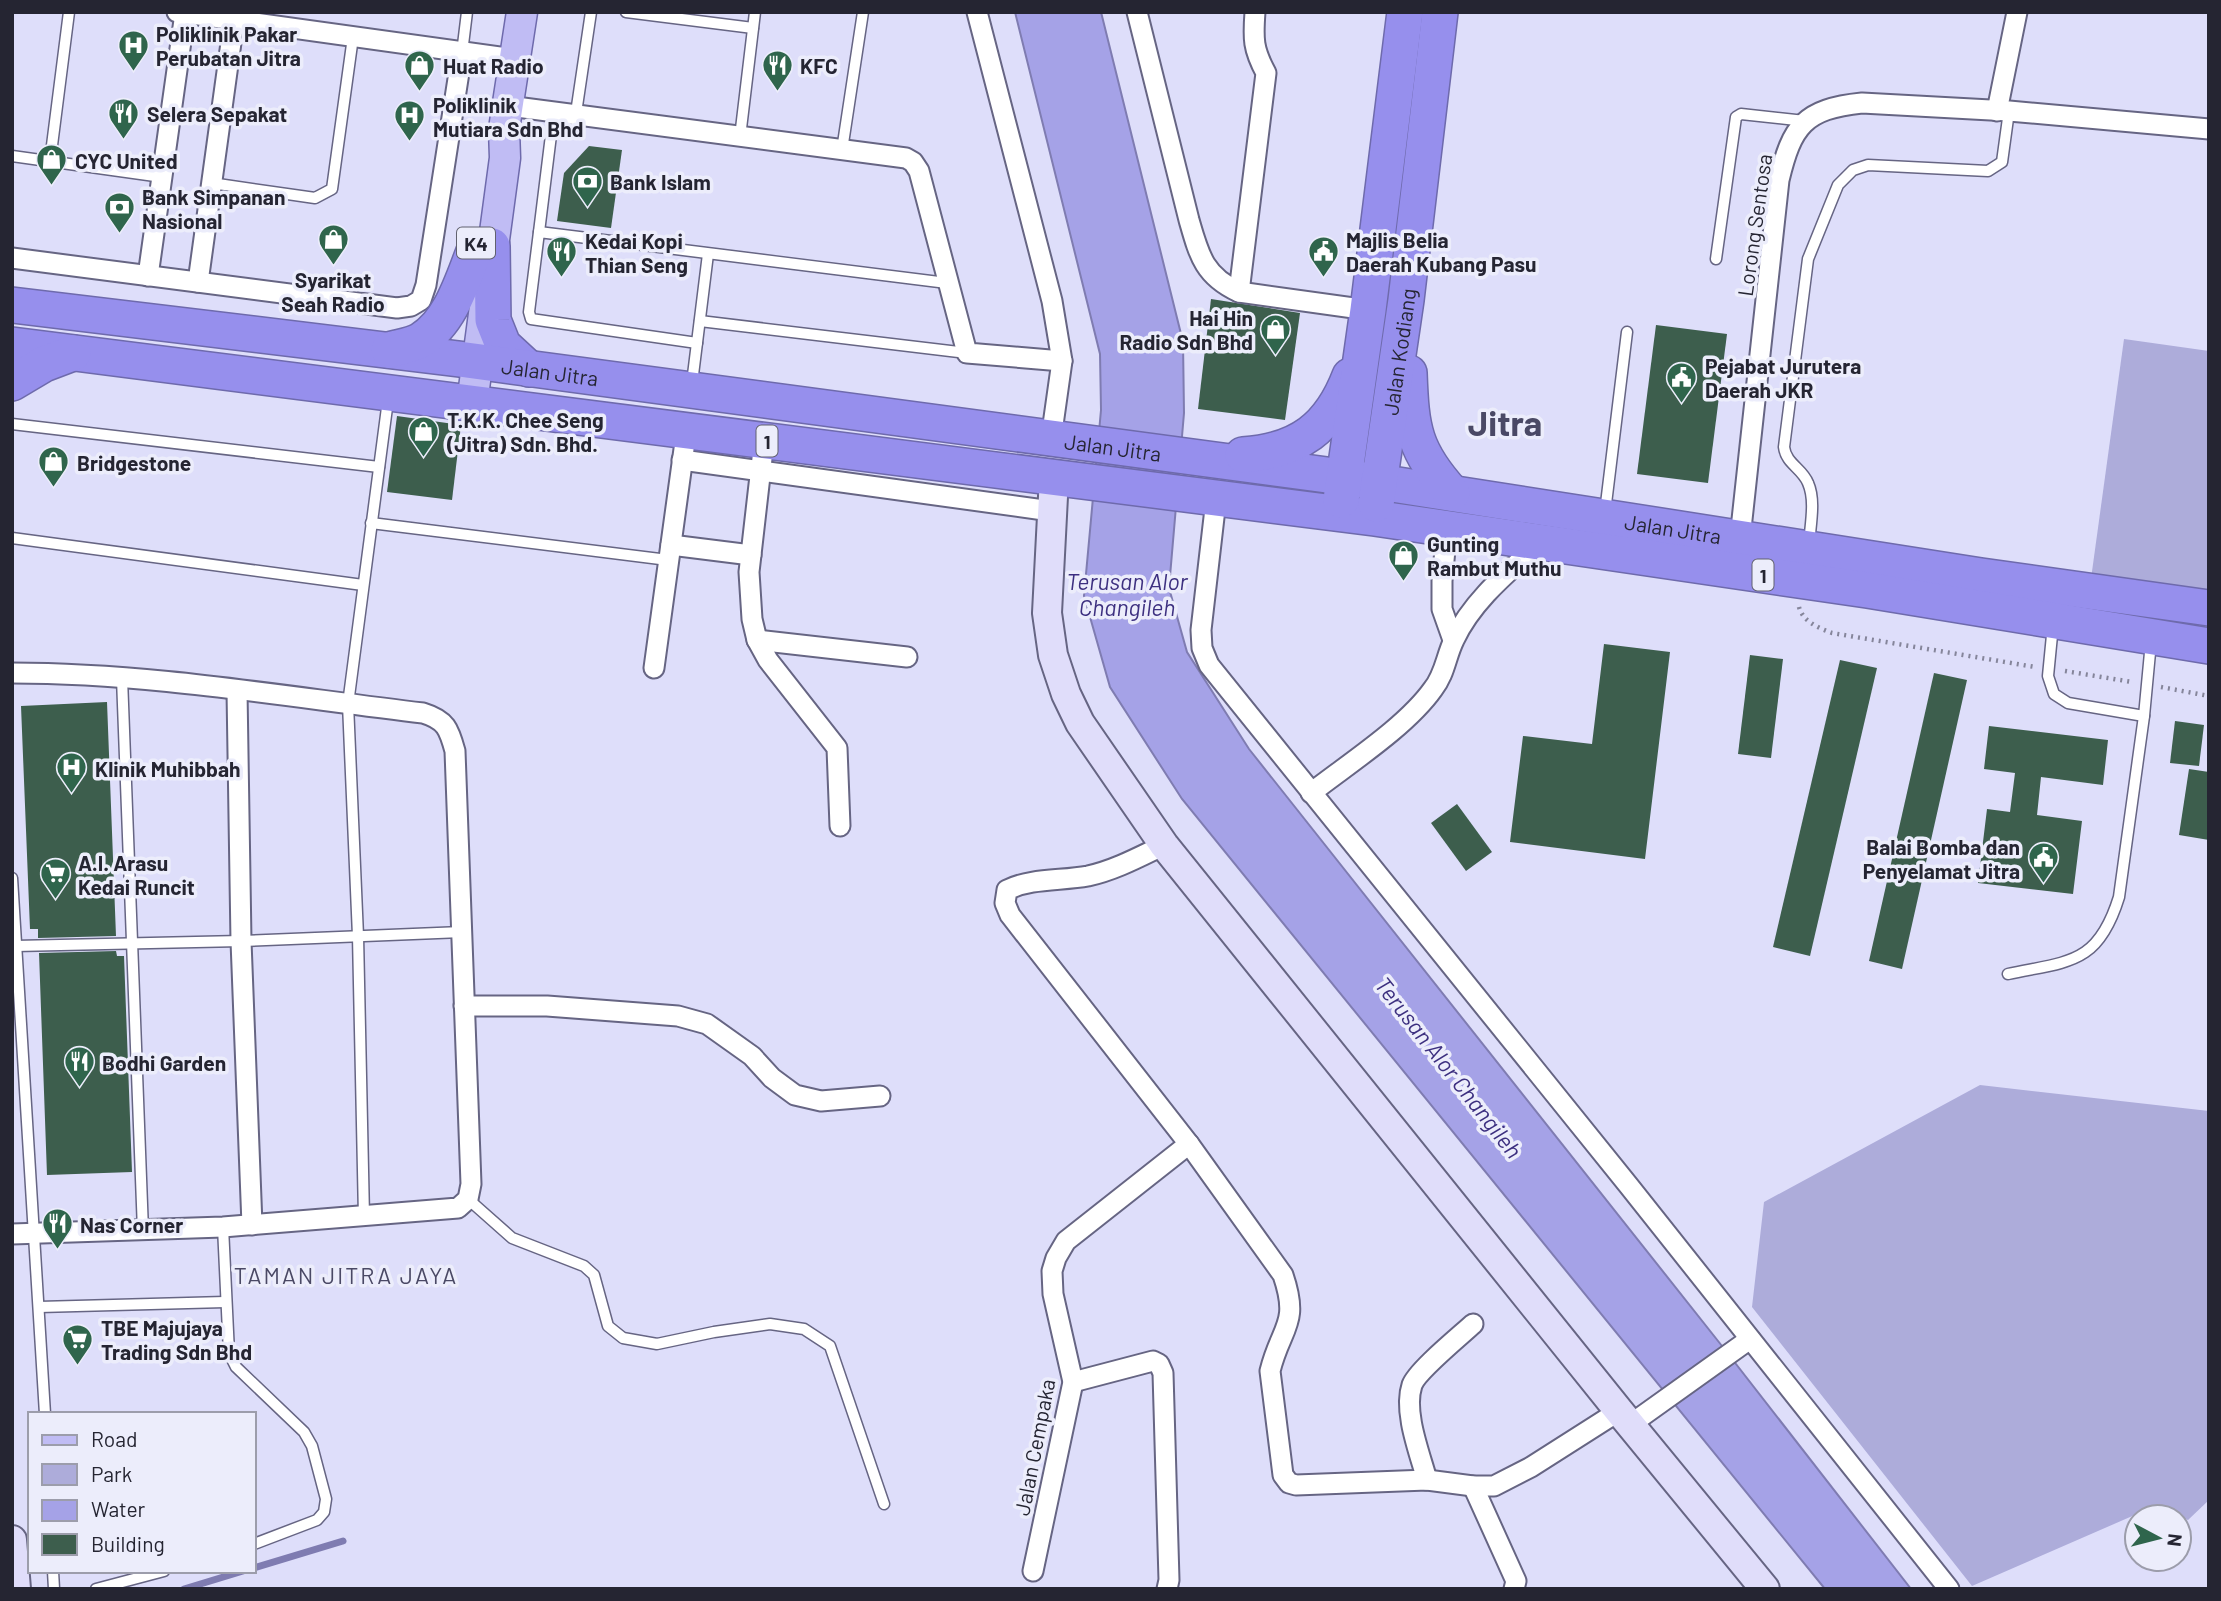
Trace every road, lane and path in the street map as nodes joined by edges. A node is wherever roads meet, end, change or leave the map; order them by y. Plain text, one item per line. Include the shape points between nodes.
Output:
1 (69, 12) edge
2 (467, 12) edge
3 (522, 12) edge
4 (591, 12) edge
5 (626, 12) edge
6 (755, 12) edge
7 (863, 12) edge
8 (977, 12) edge
9 (1137, 12) edge
10 (1255, 12) edge
11 (1405, 12) edge
12 (1440, 12) edge
13 (2017, 12) edge
14 (181, 13) edge
15 (221, 17) edge
16 (753, 29) junction
17 (353, 37) junction
18 (462, 53) junction
19 (514, 59) junction
20 (554, 111) junction
21 (2003, 111) junction
22 (576, 113) junction
23 (506, 118) junction
24 (1805, 121) junction
25 (2209, 129) edge
26 (740, 138) junction
27 (841, 151) junction
28 (12, 156) edge
29 (50, 161) junction
30 (162, 177) junction
31 (211, 183) junction
32 (539, 232) junction
33 (484, 248) junction
34 (708, 254) junction
35 (12, 258) edge
36 (1716, 259) dead end
37 (148, 276) junction
38 (198, 282) junction
39 (947, 283) junction
40 (1239, 292) junction
41 (1406, 300) junction
42 (12, 305) edge
43 (700, 321) junction
44 (1366, 325) junction
45 (1627, 332) dead end
46 (697, 343) junction
47 (12, 345) edge
48 (389, 350) junction
49 (73, 353) junction
50 (967, 353) junction
51 (468, 360) junction
52 (1062, 361) junction
53 (530, 369) junction
54 (12, 383) edge
55 (691, 391) junction
56 (389, 392) junction
57 (463, 402) junction
58 (12, 424) edge
59 (1059, 440) junction
60 (684, 445) junction
61 (762, 457) junction
62 (1196, 458) junction
63 (379, 467) junction
64 (1344, 478) junction
65 (1379, 482) junction
66 (1056, 489) junction
67 (1452, 493) junction
68 (1200, 497) junction
69 (1339, 514) junction
70 (1374, 518) junction
71 (1604, 518) junction
72 (372, 523) junction
73 (1447, 529) junction
74 (12, 538) edge
75 (1740, 538) junction
76 (1539, 544) junction
77 (669, 553) junction
78 (751, 555) junction
79 (1802, 564) junction
80 (363, 585) junction
81 (2059, 587) junction
82 (2209, 608) edge
83 (2053, 622) junction
84 (2151, 637) junction
85 (757, 640) junction
86 (1453, 640) junction
87 (2209, 646) edge
88 (907, 657) dead end
89 (653, 668) dead end
90 (2049, 669) junction
91 (12, 673) edge
92 (122, 678) junction
93 (2147, 684) junction
94 (237, 691) junction
95 (2209, 696) edge
96 (348, 704) junction
97 (2144, 716) junction
98 (1311, 793) junction
99 (840, 826) dead end
100 (1164, 845) junction
101 (12, 878) edge
102 (461, 932) junction
103 (358, 936) junction
104 (241, 942) junction
105 (130, 943) junction
106 (15, 946) junction
107 (2008, 974) dead end
108 (464, 1006) junction
109 (880, 1096) dead end
110 (1189, 1144) junction
111 (468, 1199) junction
112 (364, 1217) junction
113 (252, 1225) junction
114 (223, 1227) junction
115 (143, 1231) junction
116 (34, 1233) junction
117 (12, 1234) edge
118 (225, 1302) junction
119 (39, 1307) junction
120 (1472, 1324) dead end
121 (1750, 1339) junction
122 (1073, 1382) junction
123 (45, 1412) edge
124 (1625, 1417) junction
125 (1427, 1480) junction
126 (1473, 1486) junction
127 (884, 1504) dead end
128 (12, 1540) edge
129 (256, 1543) edge
130 (1033, 1571) dead end
131 (156, 1573) edge
132 (15, 1584) edge
133 (96, 1589) edge
134 (1167, 1589) edge
135 (1514, 1589) edge
136 (1765, 1589) edge
137 (1949, 1589) edge

1 - 29 lane
2 - 18 lane
3 - 19 main road, K4
4 - 22 lane
5 - 16 lane
6 - 16 lane
7 - 27 lane
8 - 52 street via 1052,301
9 - 40 street via 1198,253 1211,274
10 - 40 street via 1253,40 1266,73
11 - 44 highway, Jalan Kodiang
12 - 41 highway, Jalan Kodiang
13 - 21 street
14 - 15 street
14 - 30 street
15 - 17 street
15 - 31 street
16 - 26 lane
17 - 18 street
17 - 31 lane via 331,189 315,198
18 - 19 street
18 - 38 street via 421,300 397,309
19 - 23 main road, K4
20 - 22 street
20 - 23 street
20 - 32 lane
21 - 24 street via 1862,103 1839,105
21 - 25 street
21 - 79 lane via 2002,162 1988,171 1868,165 1853,170 1838,185 1808,259 1784,447 1785,456 1808,482 1811,500
22 - 26 street
23 - 33 main road, K4 via 505,158
24 - 36 lane via 1736,117
24 - 75 street, Lorong Sentosa via 1786,151 1779,180
26 - 27 street
27 - 39 street via 913,162
28 - 29 lane
29 - 30 lane
30 - 37 street
31 - 38 street
32 - 34 lane
32 - 46 lane via 531,319
33 - 48 highway via 439,323 421,340
33 - 51 main road, K4
33 - 53 highway via 493,320 503,345
34 - 39 lane
34 - 43 lane
35 - 37 street
37 - 38 street
39 - 50 street
40 - 44 street
41 - 65 highway, Jalan Kodiang
41 - 67 highway via 1416,441
42 - 48 highway, Jalan Jitra / 1
43 - 46 lane
43 - 50 lane
44 - 62 highway via 1338,402 1314,432 1287,447 1257,454
44 - 64 highway, Jalan Kodiang
45 - 71 lane
46 - 55 lane
47 - 49 highway, Jalan Jitra / 1
48 - 51 highway, Jalan Jitra / 1
49 - 54 highway
49 - 56 highway, Jalan Jitra / 1
50 - 52 street
51 - 53 highway, Jalan Jitra / 1
51 - 57 main road, K4
52 - 59 street
53 - 55 highway, Jalan Jitra / 1
55 - 59 highway, Jalan Jitra / 1
56 - 57 highway, Jalan Jitra / 1
56 - 63 lane
57 - 60 highway, Jalan Jitra / 1
58 - 63 lane
59 - 62 highway, Jalan Jitra / 1
60 - 61 highway, Jalan Jitra / 1
60 - 77 street
61 - 66 highway, Jalan Jitra / 1
61 - 78 street
62 - 64 highway, Jalan Jitra / 1
63 - 72 lane
64 - 65 highway, Jalan Jitra / 1
64 - 69 highway, Jalan Kodiang
65 - 67 highway, Jalan Jitra / 1
65 - 70 highway, Jalan Kodiang
66 - 68 highway, Jalan Jitra / 1
66 - 100 street via 1047,613 1053,655 1080,723
67 - 71 highway, Jalan Jitra / 1
68 - 69 highway, Jalan Jitra / 1
68 - 98 street via 1202,648 1209,665
69 - 70 highway, Jalan Jitra / 1
70 - 73 highway, Jalan Jitra / 1
71 - 75 highway, Jalan Jitra / 1
72 - 77 lane
72 - 80 lane
73 - 76 highway, Jalan Jitra / 1
73 - 86 street via 1442,609
74 - 80 lane
75 - 79 highway, Jalan Jitra / 1
76 - 79 highway, Jalan Jitra / 1
76 - 86 street via 1501,578
77 - 78 street
77 - 89 street
78 - 85 street via 749,587
79 - 81 highway, Jalan Jitra / 1
79 - 83 highway, Jalan Jitra / 1
79 - 90 path via 1800,612 1816,627
80 - 96 lane
81 - 82 highway, Jalan Jitra / 1
81 - 83 highway
83 - 84 highway, Jalan Jitra / 1
83 - 90 lane
84 - 87 highway, Jalan Jitra / 1
84 - 93 lane
85 - 88 street
85 - 99 street via 836,748
86 - 98 street via 1434,688 1411,714
90 - 93 path
90 - 97 lane via 2054,694 2068,703
91 - 92 street
92 - 94 street
92 - 105 lane
93 - 95 path
93 - 97 lane
94 - 96 street
94 - 104 street
96 - 102 street via 423,713 438,718 449,731 455,751
96 - 103 lane
97 - 107 lane via 2112,920 2098,943 2080,958
98 - 121 street
100 - 110 street via 1087,876 1019,884 1007,890 1004,903
100 - 124 street
101 - 106 lane
102 - 103 lane
102 - 108 street
103 - 104 lane
103 - 112 lane
104 - 105 lane
104 - 113 street
105 - 106 lane
105 - 115 lane
106 - 116 lane
108 - 109 street via 547,1006 678,1016 707,1024 795,1095 821,1101
108 - 111 street
110 - 122 street, Jalan Cempaka via 1066,1241 1056,1258 1053,1294
110 - 125 street via 1283,1275 1291,1299 1290,1322 1270,1371 1283,1475 1296,1485
111 - 112 street via 458,1208
111 - 127 lane via 512,1238 584,1266 594,1275 608,1326 623,1338 657,1344 770,1324 804,1329 830,1346
112 - 113 street
113 - 114 street
114 - 115 street
114 - 118 lane
115 - 116 street
116 - 117 street
116 - 119 lane
118 - 119 lane
118 - 129 lane via 229,1353 236,1367 304,1432 317,1460 326,1499 317,1520
119 - 123 lane
120 - 125 street via 1412,1383 1412,1428
121 - 124 street via 1654,1406
121 - 137 street
122 - 130 street, Jalan Cempaka
122 - 134 street via 1153,1361 1159,1364 1163,1373
124 - 126 street via 1509,1480
124 - 136 street
125 - 126 street
126 - 135 street via 1516,1581
128 - 132 street
131 - 133 lane

